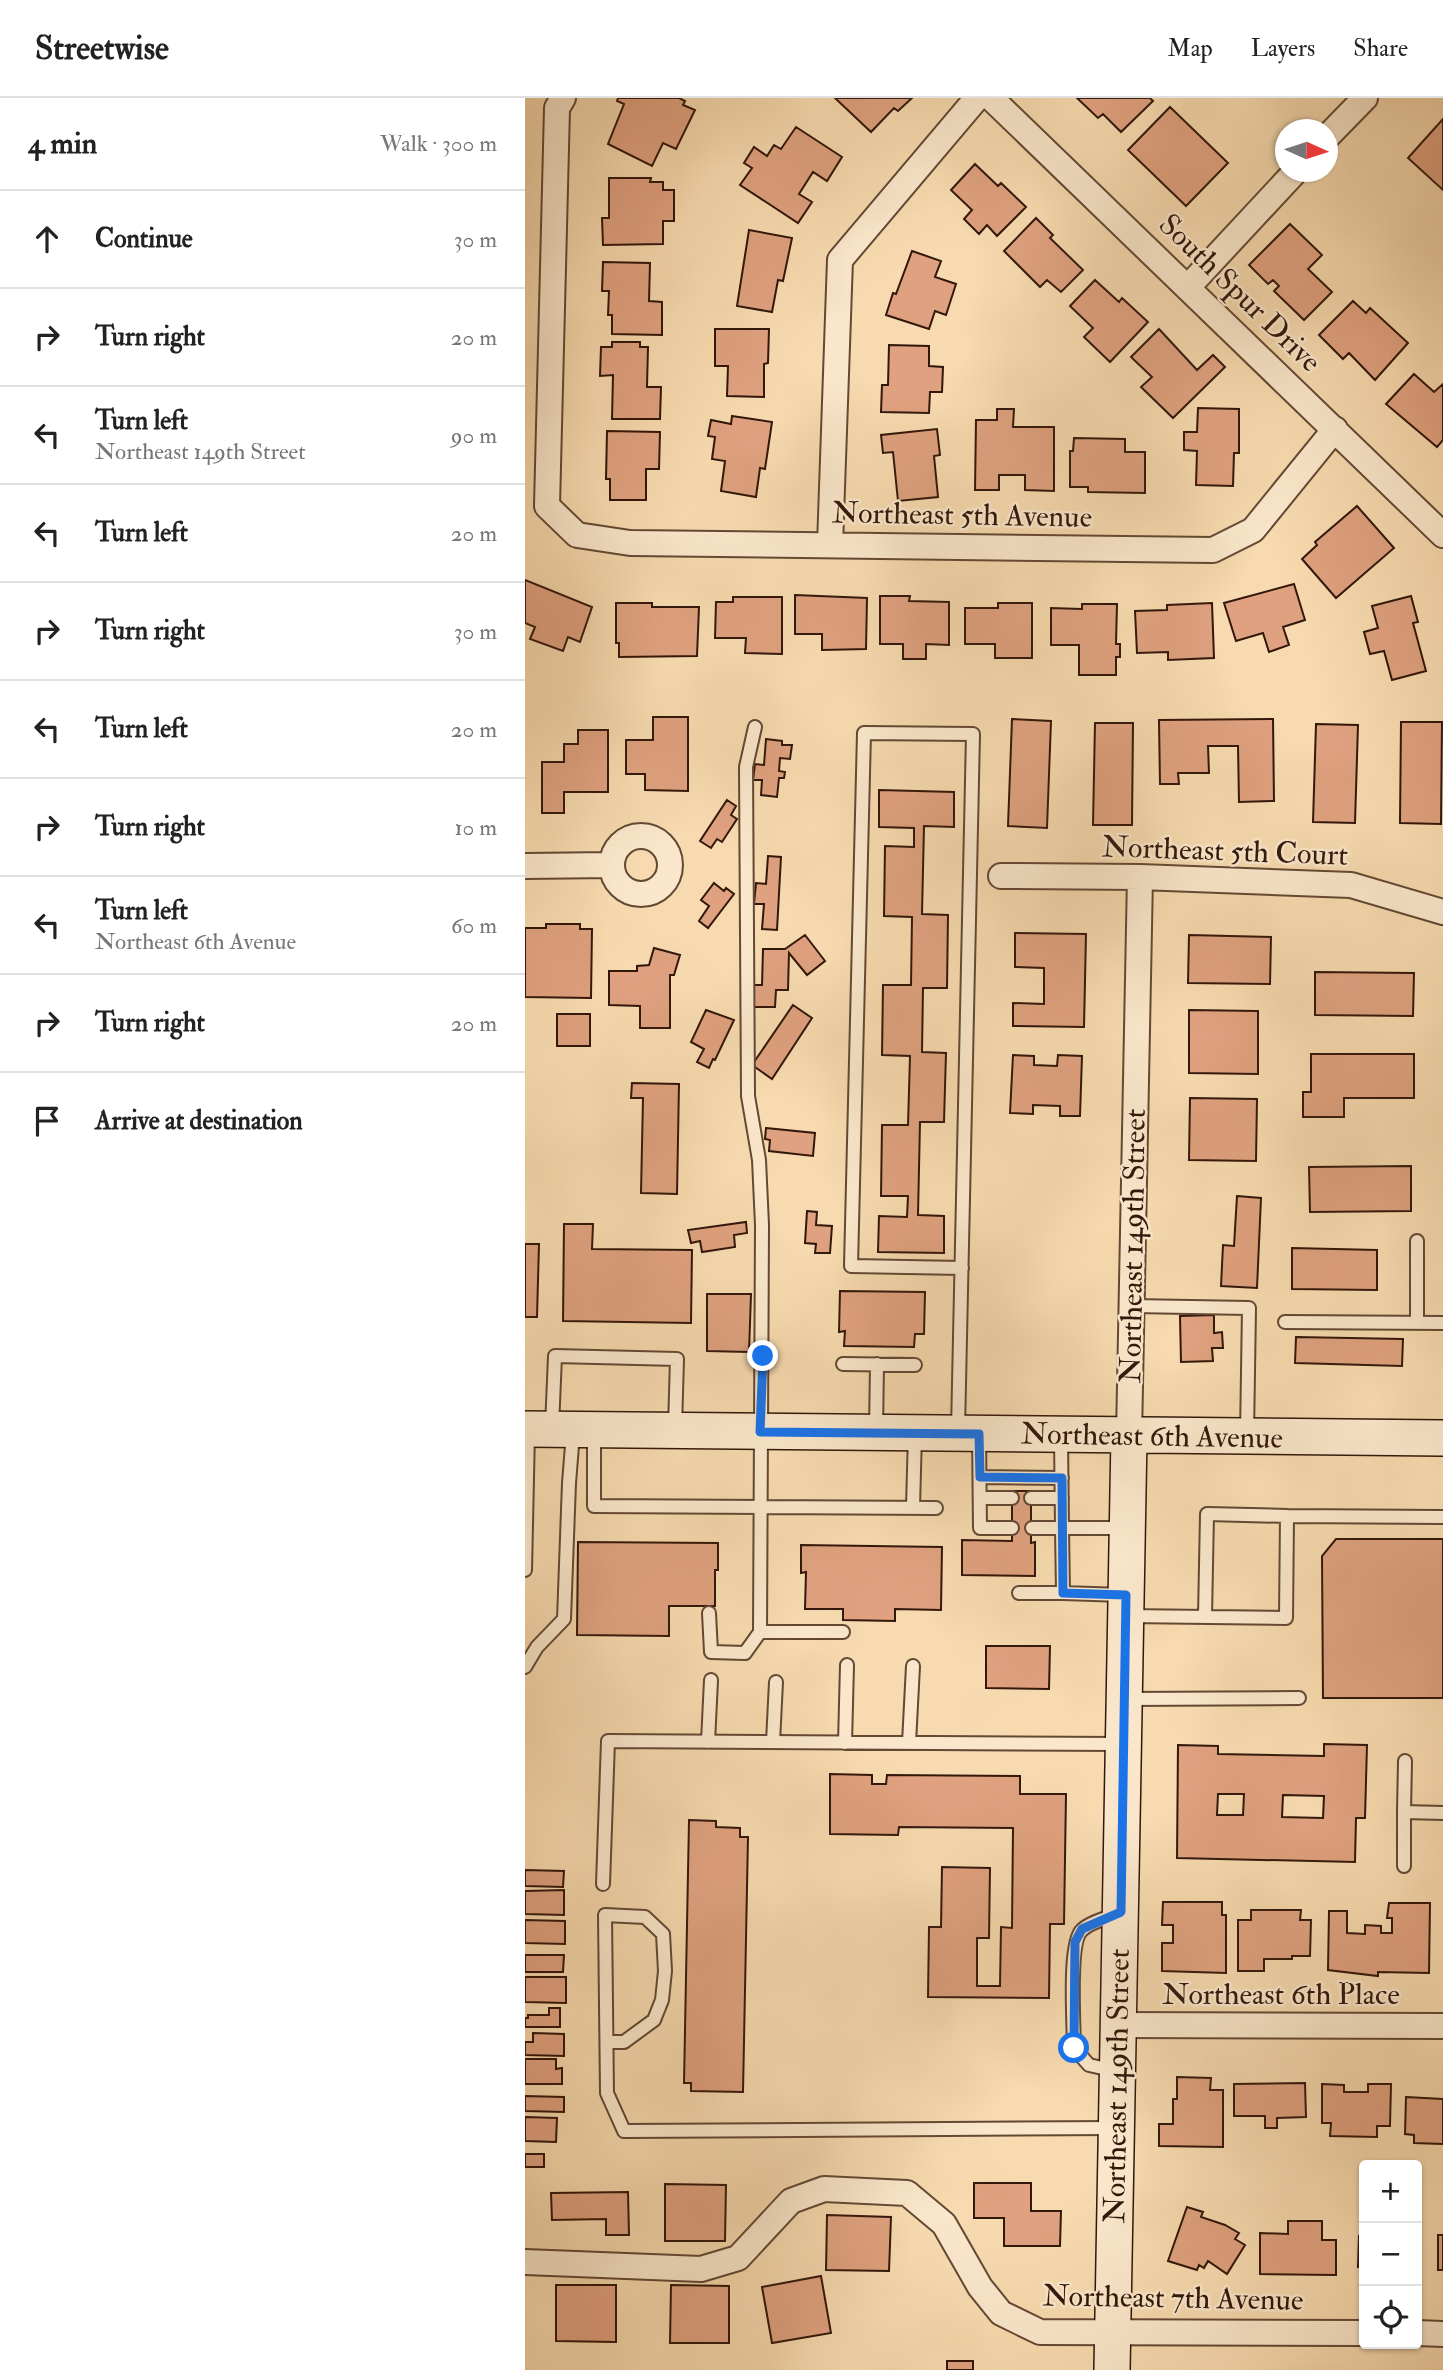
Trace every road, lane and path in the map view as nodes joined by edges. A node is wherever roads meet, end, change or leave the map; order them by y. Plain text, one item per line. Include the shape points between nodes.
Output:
1 (563, 98) edge
2 (977, 98) edge
3 (991, 98) edge
4 (1365, 98) edge
5 (1338, 126) edge
6 (1286, 182) edge
7 (1188, 287) junction
8 (1335, 429) junction
9 (1443, 535) edge
10 (830, 545) junction
11 (755, 727) dead end
12 (611, 865) dead end
13 (525, 866) edge
14 (1001, 876) dead end
15 (1140, 877) junction
16 (1443, 912) edge
17 (1417, 1241) dead end
18 (962, 1268) junction
19 (1132, 1306) junction
20 (1285, 1322) dead end
21 (1417, 1323) junction
22 (1443, 1323) edge
23 (843, 1364) dead end
24 (877, 1364) junction
25 (915, 1365) dead end
26 (554, 1429) edge
27 (675, 1431) junction
28 (760, 1432) junction
29 (876, 1433) junction
30 (915, 1434) junction
31 (969, 1434) junction
32 (1061, 1435) junction
33 (1129, 1436) junction
34 (1247, 1437) junction
35 (1443, 1438) edge
36 (980, 1477) junction
37 (1062, 1478) junction
38 (980, 1498) junction
39 (1012, 1498) dead end
40 (1031, 1498) dead end
41 (1062, 1499) junction
42 (760, 1507) junction
43 (913, 1507) junction
44 (936, 1508) dead end
45 (1287, 1516) junction
46 (1443, 1517) edge
47 (1012, 1528) dead end
48 (1032, 1528) dead end
49 (1062, 1528) junction
50 (1126, 1528) junction
51 (525, 1570) edge
52 (1019, 1593) dead end
53 (1063, 1593) junction
54 (1126, 1606) junction
55 (709, 1614) dead end
56 (1205, 1617) junction
57 (760, 1632) junction
58 (843, 1632) dead end
59 (847, 1665) dead end
60 (913, 1666) dead end
61 (525, 1667) edge
62 (711, 1680) dead end
63 (776, 1682) dead end
64 (1299, 1698) dead end
65 (1125, 1699) junction
66 (708, 1742) junction
67 (773, 1742) junction
68 (845, 1743) junction
69 (909, 1743) junction
70 (1124, 1744) junction
71 (1405, 1760) dead end
72 (1404, 1812) junction
73 (1443, 1813) edge
74 (1404, 1866) dead end
75 (603, 1884) dead end
76 (1121, 1912) junction
77 (1118, 2025) junction
78 (1443, 2026) edge
79 (607, 2042) junction
80 (1118, 2071) junction
81 (1116, 2128) junction
82 (525, 2262) edge
83 (1112, 2331) junction
84 (1359, 2333) edge
85 (1422, 2333) edge
86 (1443, 2334) edge
87 (1112, 2370) edge

1 - 10 street, Northeast 5th Avenue via 557,108 547,506 577,535 630,543
2 - 10 street via 840,260
3 - 7 street, South Spur Drive
4 - 5 street
6 - 7 street
7 - 8 street, South Spur Drive
8 - 9 street, South Spur Drive
8 - 10 street, Northeast 5th Avenue via 1253,530 1213,550
11 - 28 lane via 746,767 747,1038 748,1096 759,1160 762,1225
12 - 13 street
14 - 15 street, Northeast 5th Court
15 - 16 street, Northeast 5th Court via 1352,885
15 - 19 street, Northeast 149th Street
17 - 21 lane
18 - 18 lane via 973,734 865,733 851,1266
18 - 31 lane
19 - 33 street, Northeast 149th Street
19 - 34 lane via 1249,1308
20 - 21 lane
21 - 22 lane
23 - 24 lane
24 - 25 lane
24 - 29 lane
26 - 27 street, Northeast 6th Avenue
26 - 27 lane via 555,1356 677,1359
26 - 42 lane via 594,1506
26 - 51 lane
26 - 61 lane via 569,1483 564,1619
27 - 28 street, Northeast 6th Avenue
28 - 29 street, Northeast 6th Avenue
28 - 42 lane
29 - 30 street, Northeast 6th Avenue
30 - 31 street, Northeast 6th Avenue
30 - 43 lane
31 - 32 street, Northeast 6th Avenue
31 - 36 lane
32 - 33 street, Northeast 6th Avenue
32 - 37 lane
33 - 34 street, Northeast 6th Avenue
33 - 50 street, Northeast 149th Street
34 - 35 street, Northeast 6th Avenue
36 - 37 lane
36 - 38 lane
37 - 41 lane
38 - 39 lane
38 - 47 lane via 980,1528
40 - 41 lane
41 - 49 lane
42 - 43 lane
42 - 57 lane
43 - 44 lane
45 - 46 lane
45 - 56 lane via 1286,1618
45 - 56 lane via 1207,1514
48 - 49 lane
49 - 50 lane
49 - 53 lane
50 - 54 street, Northeast 149th Street
52 - 53 lane
53 - 54 lane
54 - 56 lane
54 - 65 street, Northeast 149th Street
55 - 57 lane via 711,1652 745,1653
57 - 58 lane
59 - 68 lane
60 - 69 lane
62 - 66 lane
63 - 67 lane
64 - 65 lane
65 - 70 street, Northeast 149th Street
66 - 67 lane
66 - 75 lane via 608,1741
67 - 68 lane
68 - 69 lane
69 - 70 lane
70 - 76 street, Northeast 149th Street
71 - 72 lane
72 - 73 lane
72 - 74 lane
76 - 77 street, Northeast 149th Street
76 - 80 lane via 1082,1929 1075,1942 1073,2000 1074,2048 1089,2065
77 - 78 street, Northeast 6th Place
77 - 80 street, Northeast 149th Street
79 - 79 lane via 605,1916 645,1917 663,1934 662,2000 654,2020 624,2042
79 - 81 lane via 607,2093 624,2131
80 - 81 street, Northeast 149th Street
81 - 83 street, Northeast 149th Street
82 - 83 street, Northeast 7th Avenue via 701,2269 738,2258 791,2201 824,2189 907,2193 944,2224 980,2287 1001,2313 1039,2332
83 - 84 street, Northeast 7th Avenue
83 - 87 street, Northeast 149th Street
85 - 86 street

